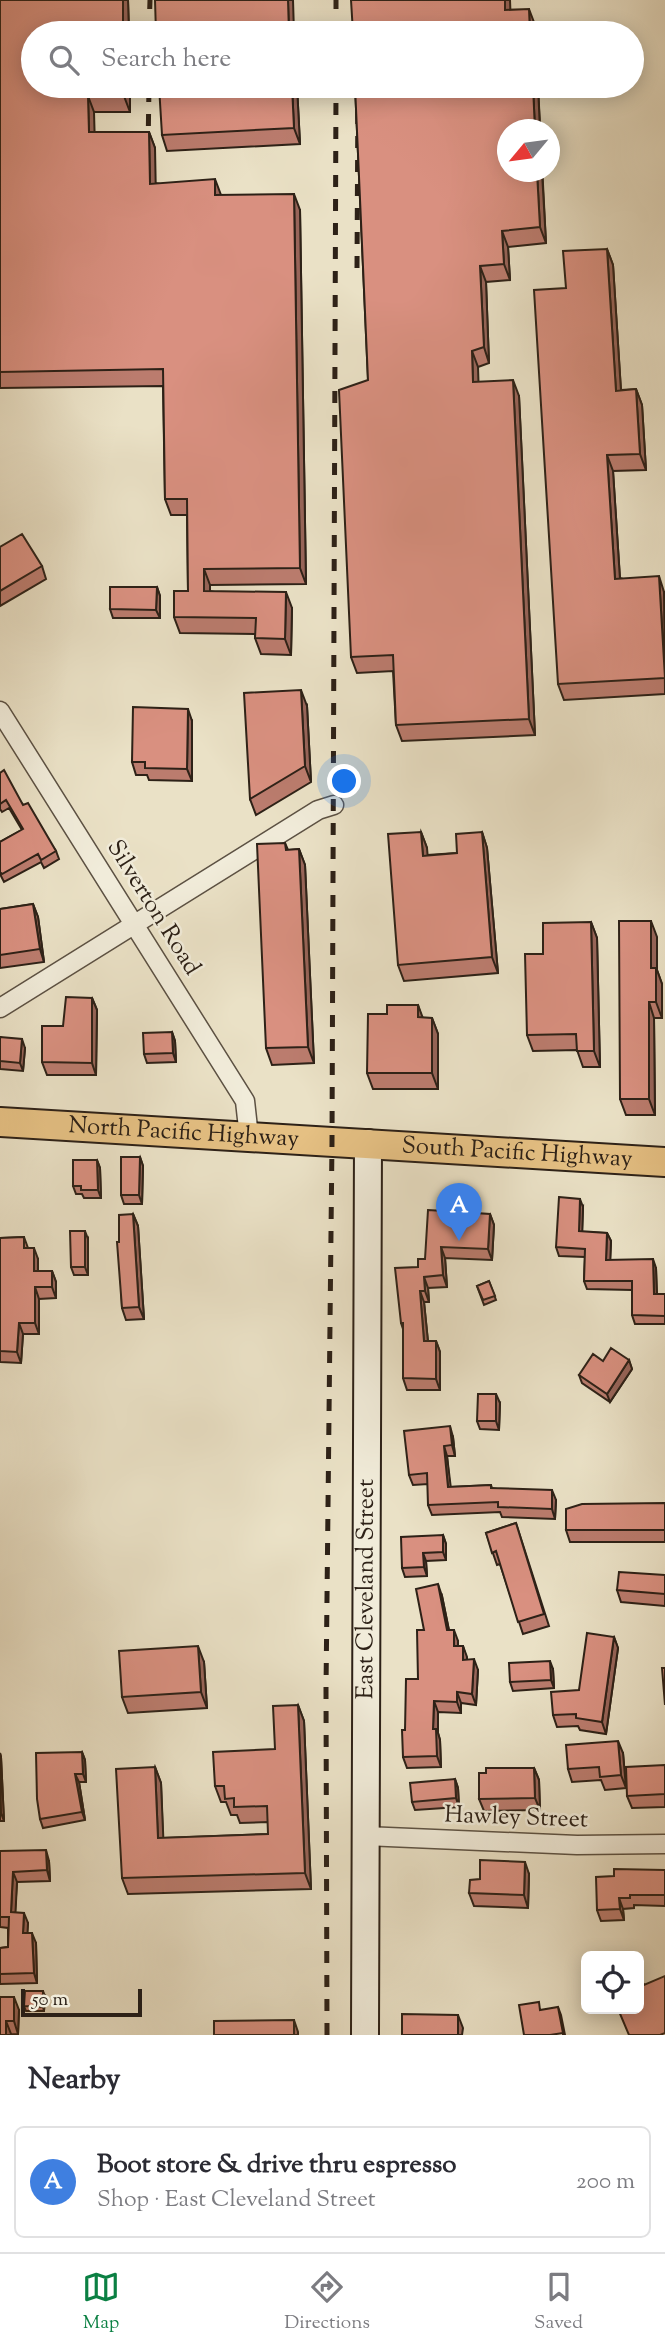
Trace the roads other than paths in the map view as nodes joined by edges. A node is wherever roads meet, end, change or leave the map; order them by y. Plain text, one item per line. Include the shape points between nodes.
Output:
1 (0, 711) edge
2 (334, 805) dead end
3 (135, 924) junction
4 (0, 1008) edge
5 (0, 1122) edge
6 (249, 1137) junction
7 (368, 1143) junction
8 (665, 1161) edge
9 (365, 1836) junction
10 (665, 1844) edge
11 (365, 2035) edge

1 - 3 street, Silverton Road
2 - 3 street via 318,810
3 - 4 street
3 - 6 street, Silverton Road via 245,1101
5 - 6 main road, North Pacific Highway
6 - 7 main road, North Pacific Highway
7 - 8 main road, South Pacific Highway
7 - 9 street, East Cleveland Street
9 - 10 street, Hawley Street via 577,1846
9 - 11 street, East Cleveland Street

